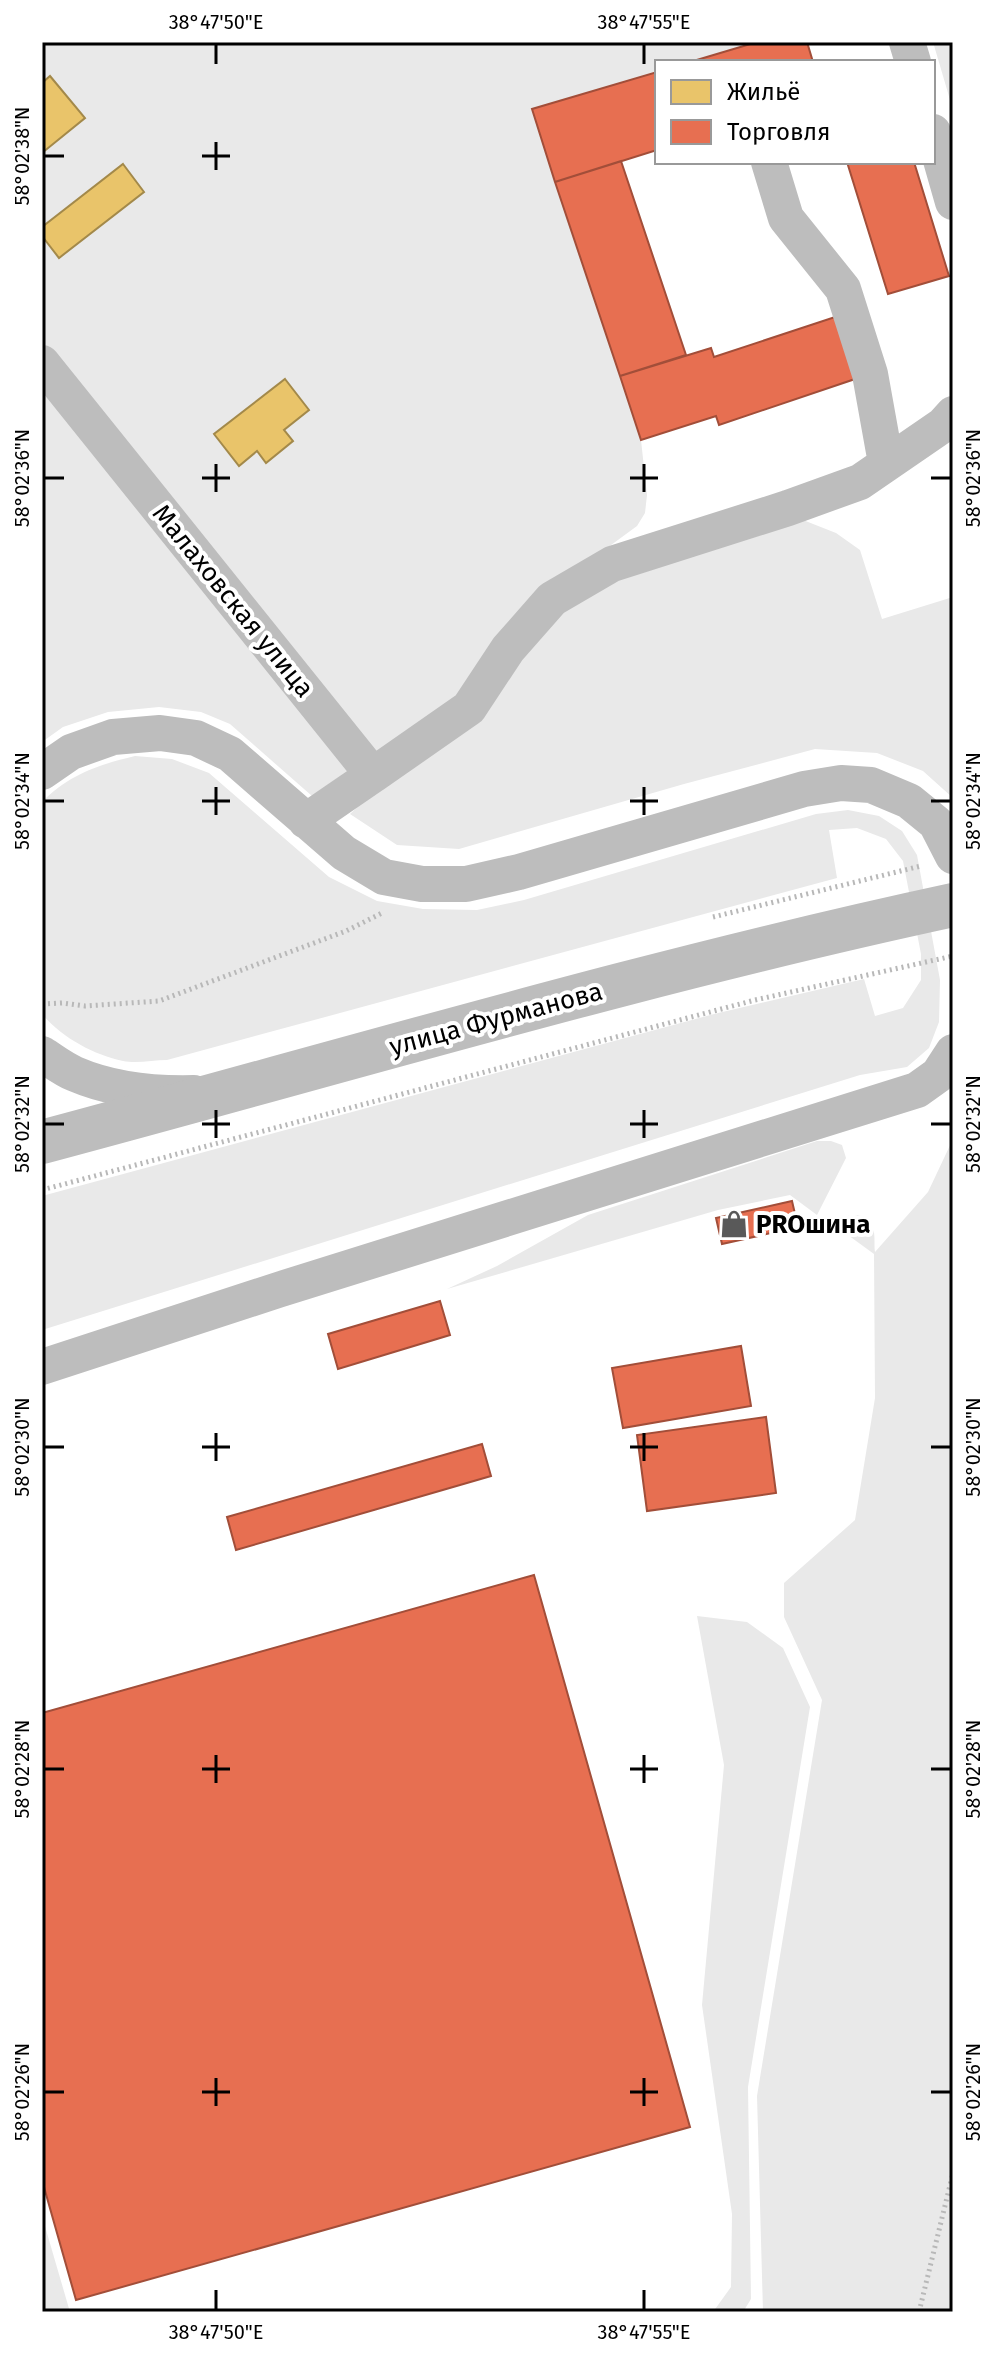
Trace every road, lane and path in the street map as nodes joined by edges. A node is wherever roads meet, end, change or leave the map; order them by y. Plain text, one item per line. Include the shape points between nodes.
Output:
1 (935, 139) edge
2 (770, 164) edge
3 (953, 202) edge
4 (42, 363) edge
5 (953, 414) edge
6 (886, 463) junction
7 (42, 772) edge
8 (373, 775) junction
9 (306, 821) junction
10 (939, 861) edge
11 (429, 884) junction
12 (953, 905) edge
13 (709, 918) dead end
14 (953, 956) edge
15 (42, 1004) edge
16 (953, 1052) edge
17 (42, 1054) edge
18 (231, 1091) junction
19 (42, 1142) edge
20 (42, 1190) edge
21 (42, 1367) edge
22 (953, 2173) edge
23 (919, 2312) edge

1 - 3 street
2 - 6 street via 786,218 843,289 870,374
4 - 8 street, Малаховская улица
5 - 6 street
6 - 8 street via 860,482 612,564 552,599 508,649 469,708
7 - 9 street via 71,752 113,737 160,733 196,738 230,754
8 - 9 street
9 - 11 street via 384,877
10 - 11 street via 936,823 909,801 871,785 841,783 804,789 519,872 466,884
10 - 13 path
11 - 15 path via 346,931 159,1001
12 - 18 main road, улица Фурманова via 617,986
14 - 20 path via 635,1031
16 - 21 street via 938,1075 917,1090
17 - 18 street via 75,1074 121,1088 161,1094
18 - 19 main road, улица Фурманова
22 - 23 path

